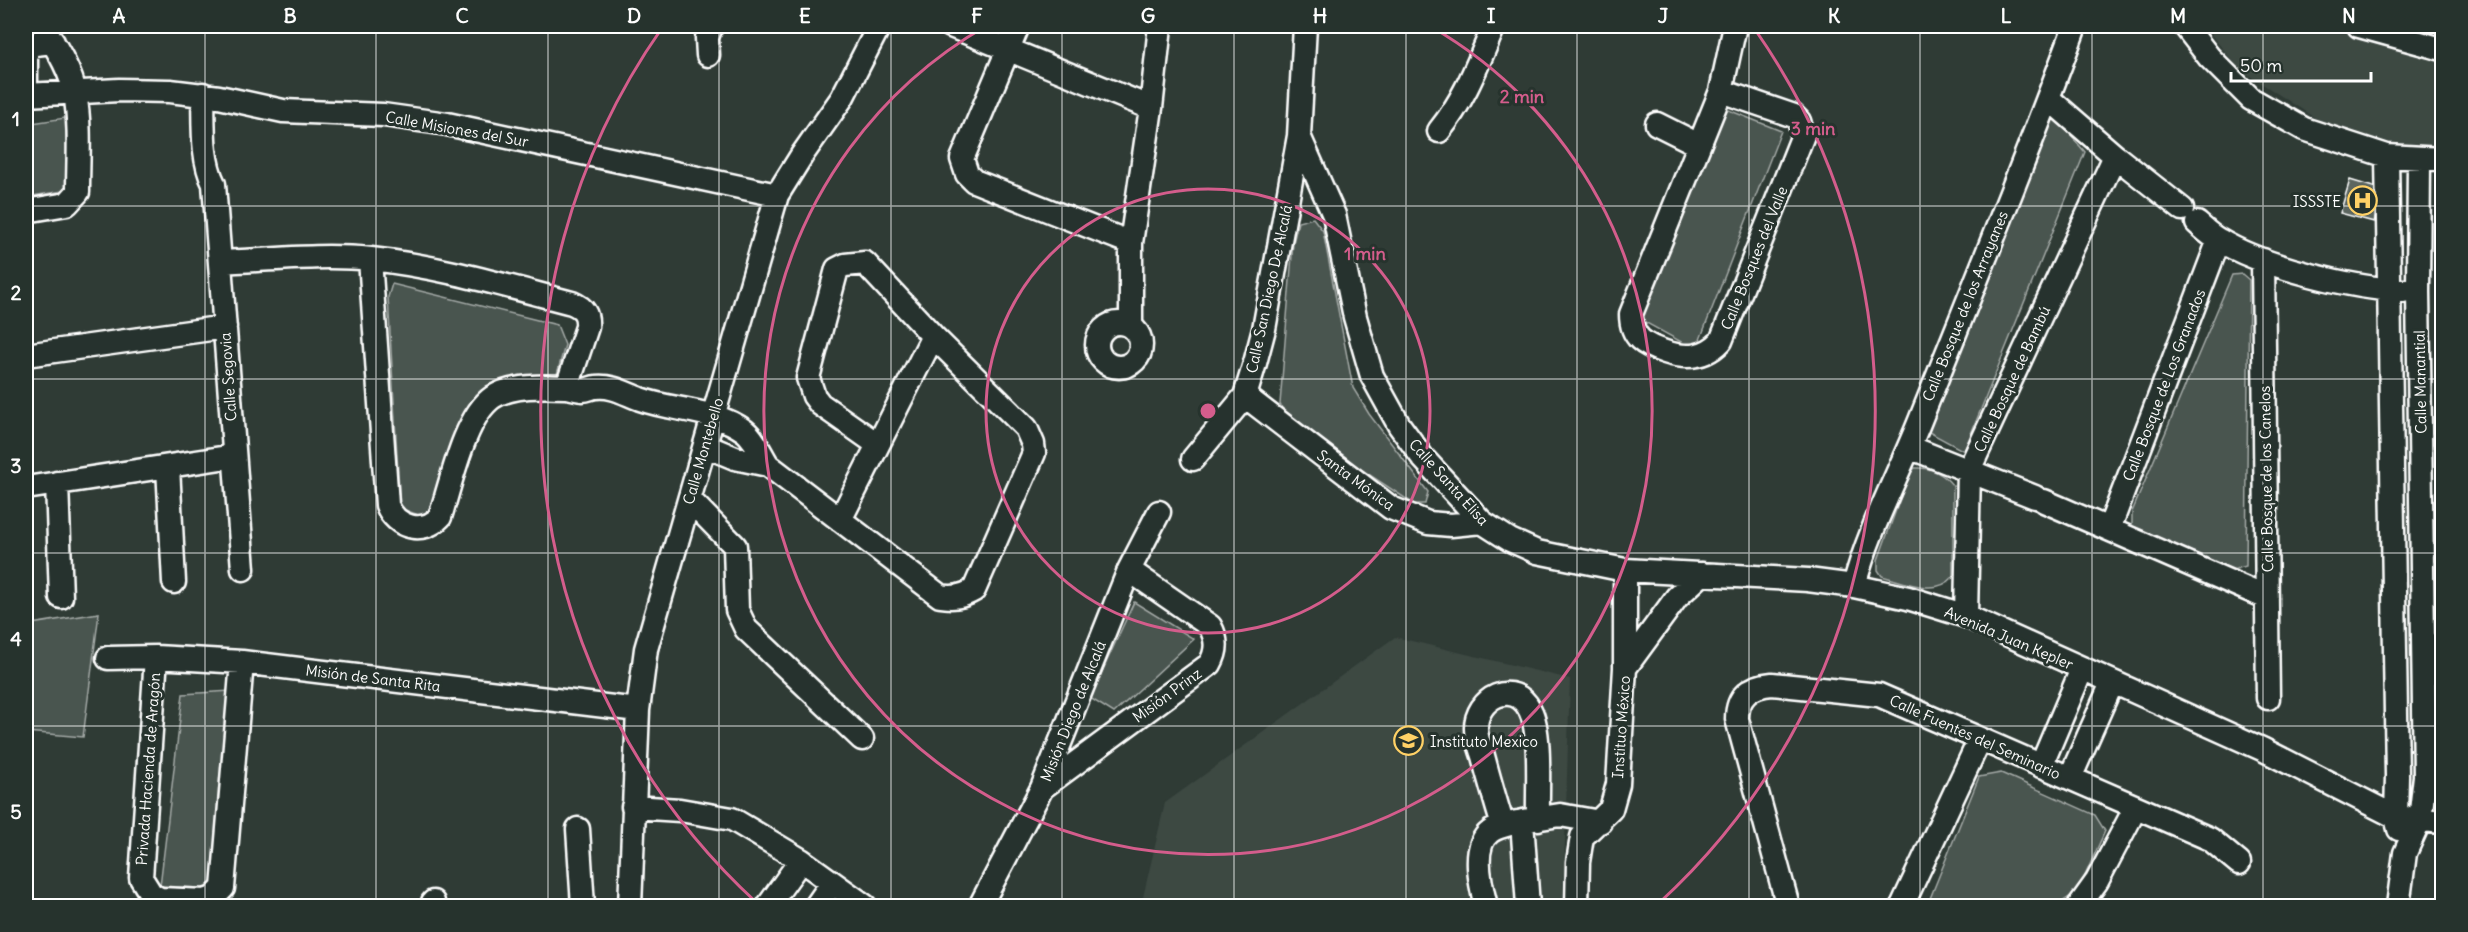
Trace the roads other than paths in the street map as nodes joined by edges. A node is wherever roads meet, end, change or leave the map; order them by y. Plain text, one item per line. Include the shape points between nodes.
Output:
1 (711, 26) edge
2 (879, 26) edge
3 (951, 26) edge
4 (1018, 26) edge
5 (1160, 26) edge
6 (1305, 26) edge
7 (1494, 26) edge
8 (1735, 26) edge
9 (2075, 26) edge
10 (2185, 26) edge
11 (2359, 26) edge
12 (48, 34) edge
13 (26, 45) edge
14 (1009, 48) junction
15 (2442, 49) edge
16 (708, 55) dead end
17 (1721, 91) junction
18 (75, 92) junction
19 (26, 95) edge
20 (211, 96) junction
21 (2048, 98) junction
22 (1151, 108) junction
23 (1657, 124) dead end
24 (1439, 131) dead end
25 (1299, 136) junction
26 (1699, 145) junction
27 (2115, 156) junction
28 (2387, 156) junction
29 (2419, 159) junction
30 (2442, 159) edge
31 (777, 195) junction
32 (26, 211) edge
33 (2219, 240) junction
34 (1131, 243) junction
35 (370, 259) junction
36 (2263, 260) junction
37 (220, 262) junction
38 (2389, 290) junction
39 (2418, 292) junction
40 (1131, 326) dead end
41 (225, 327) junction
42 (933, 336) junction
43 (26, 355) edge
44 (576, 389) junction
45 (1245, 396) junction
46 (712, 417) junction
47 (877, 444) junction
48 (705, 446) junction
49 (1909, 447) junction
50 (234, 456) junction
51 (1193, 459) dead end
52 (768, 465) junction
53 (168, 467) junction
54 (1970, 470) junction
55 (57, 483) junction
56 (26, 488) edge
57 (690, 500) junction
58 (2432, 500) edge
59 (2392, 501) junction
60 (1159, 512) dead end
61 (840, 520) junction
62 (1482, 522) junction
63 (2109, 529) junction
64 (243, 569) dead end
65 (1129, 570) junction
66 (1624, 570) junction
67 (1702, 574) junction
68 (174, 582) dead end
69 (1854, 586) junction
70 (61, 597) dead end
71 (2267, 598) junction
72 (1966, 616) junction
73 (156, 657) junction
74 (108, 658) dead end
75 (242, 662) junction
76 (1625, 668) junction
77 (2082, 669) junction
78 (2112, 683) junction
79 (2268, 698) dead end
80 (638, 710) junction
81 (862, 739) dead end
82 (1980, 739) junction
83 (2041, 766) junction
84 (2070, 778) junction
85 (1042, 788) junction
86 (2433, 791) edge
87 (633, 807) junction
88 (2136, 807) junction
89 (2396, 807) junction
90 (2420, 820) junction
91 (1521, 822) junction
92 (1600, 822) junction
93 (2442, 822) edge
94 (578, 829) dead end
95 (2405, 853) junction
96 (801, 860) junction
97 (2239, 863) dead end
98 (832, 883) junction
99 (583, 906) edge
100 (630, 906) edge
101 (768, 906) edge
102 (816, 906) edge
103 (865, 906) edge
104 (980, 906) edge
105 (1486, 906) edge
106 (1528, 906) edge
107 (1577, 906) edge
108 (1788, 906) edge
109 (1902, 906) edge
110 (2079, 906) edge
111 (2398, 906) edge

1 - 16 street
2 - 31 street, Calle Montebello via 842,98
3 - 14 street
4 - 14 street
5 - 22 street
6 - 25 street, Calle San Diego De Alcalá
7 - 24 street via 1466,92
8 - 17 street, Calle Bosques del Valle
9 - 21 street, Calle Bosque de los Arrayanes
10 - 28 street via 2251,99 2304,129
11 - 15 street
12 - 13 street
12 - 18 street
13 - 19 street
14 - 22 street
14 - 34 street via 962,159 967,174 974,181
17 - 26 street, Calle Bosques del Valle
17 - 26 street, Calle Bosques del Valle via 1794,116 1803,135 1721,341 1709,351 1682,357 1644,344 1634,332 1631,314
18 - 19 street, Calle Misiones del Sur
18 - 20 street, Calle Misiones del Sur via 140,90
18 - 32 street via 78,192 68,204
20 - 31 street, Calle Misiones del Sur via 283,111 383,115 447,124
20 - 37 street, Calle Segovia via 207,155 214,184
21 - 27 street
21 - 49 street, Calle Bosque de los Arrayanes
22 - 34 street
23 - 26 street
25 - 45 street, Calle San Diego De Alcalá via 1264,329
25 - 62 street, Calle Santa Elisa via 1334,216 1372,376 1423,458
27 - 33 street
27 - 54 street, Calle Bosque de Bambú
28 - 29 street
28 - 38 street, Calle Manantial
29 - 30 street
29 - 39 street, Calle Manantial
31 - 46 street, Calle Montebello
33 - 36 street
33 - 63 street, Calle Bosque de Los Granados
34 - 40 street
35 - 37 street
35 - 44 street via 436,269 572,303 586,312 587,327
35 - 44 street via 387,506 394,519 416,528 434,524 440,517 467,435 482,407 494,396 518,389
36 - 38 street via 2300,272
36 - 71 street, Calle Bosque de los Canelos
37 - 41 street, Calle Segovia
38 - 39 street
38 - 59 street, Calle Manantial
39 - 58 street, Calle Manantial
41 - 43 street
41 - 50 street, Calle Segovia
42 - 47 street
42 - 47 street via 865,263 837,269 808,378 810,387 820,404
42 - 61 street via 1026,428 1033,444 1034,453 974,590 965,596 940,596
44 - 46 street via 622,405 639,399
45 - 51 street, Calle San Diego De Alcalá
45 - 62 street, Santa Mónica via 1391,508 1428,523
46 - 48 street, Calle Montebello
46 - 52 street via 746,432
47 - 61 street
48 - 52 street
48 - 57 street, Calle Montebello
49 - 54 street
49 - 69 street, Calle Bosque de los Arrayanes via 1862,556
50 - 53 street
50 - 64 street, Calle Segovia
52 - 61 street
53 - 55 street
53 - 68 street
54 - 63 street
54 - 72 street, Calle Bosque de Bambú
55 - 56 street
55 - 70 street
57 - 80 street, Calle Montebello via 646,649
57 - 81 street via 735,546 737,610 746,629
58 - 59 street
58 - 86 street, Calle Manantial via 2425,776
59 - 89 street, Calle Manantial
60 - 65 street, Misión Diego de Alcalá
62 - 66 street, Calle Santa Elisa via 1536,552
63 - 71 street
65 - 85 street, Misión Diego de Alcalá
65 - 85 street, Misión Prinz via 1210,626 1215,635 1214,656 1210,664
66 - 67 street, Avenida Juan Kepler
66 - 76 street, Instituo México
67 - 69 street, Avenida Juan Kepler
67 - 76 street via 1677,597
69 - 72 street, Avenida Juan Kepler
71 - 79 street, Calle Bosque de los Canelos
72 - 77 street, Avenida Juan Kepler
73 - 74 street, Misión de Santa Rita
73 - 75 street, Misión de Santa Rita
73 - 75 street, Privada Hacienda de Aragón via 141,878 159,899 205,901 219,894 225,883
75 - 80 street, Misión de Santa Rita
76 - 92 street, Instituo México via 1618,784 1611,809
77 - 78 street, Avenida Juan Kepler
77 - 83 street
78 - 84 street
78 - 89 street, Avenida Juan Kepler via 2262,749 2367,802
80 - 87 street, Calle Montebello
82 - 83 street, Calle Fuentes del Seminario
82 - 108 street, Calle Fuentes del Seminario via 1880,695 1772,684 1749,690 1737,706 1737,719
82 - 109 street
83 - 84 street, Calle Fuentes del Seminario
84 - 88 street, Calle Fuentes del Seminario
85 - 104 street, Misión Diego de Alcalá
86 - 89 street
86 - 90 street, Calle Manantial
87 - 96 street via 732,819
87 - 100 street, Calle Montebello
88 - 97 street, Calle Fuentes del Seminario via 2210,839
88 - 110 street via 2097,882
89 - 90 street, Avenida Juan Kepler
89 - 95 street, Calle Manantial
90 - 93 street, Avenida Juan Kepler
90 - 95 street, Calle Manantial
91 - 91 street via 1535,724 1529,707 1517,696 1504,693 1491,698 1479,710 1475,730
91 - 92 street via 1560,815
91 - 105 street via 1486,835 1480,851
91 - 106 street
92 - 107 street, Instituo México via 1582,837
94 - 99 street
95 - 111 street
96 - 98 street
96 - 101 street
98 - 102 street
98 - 103 street

